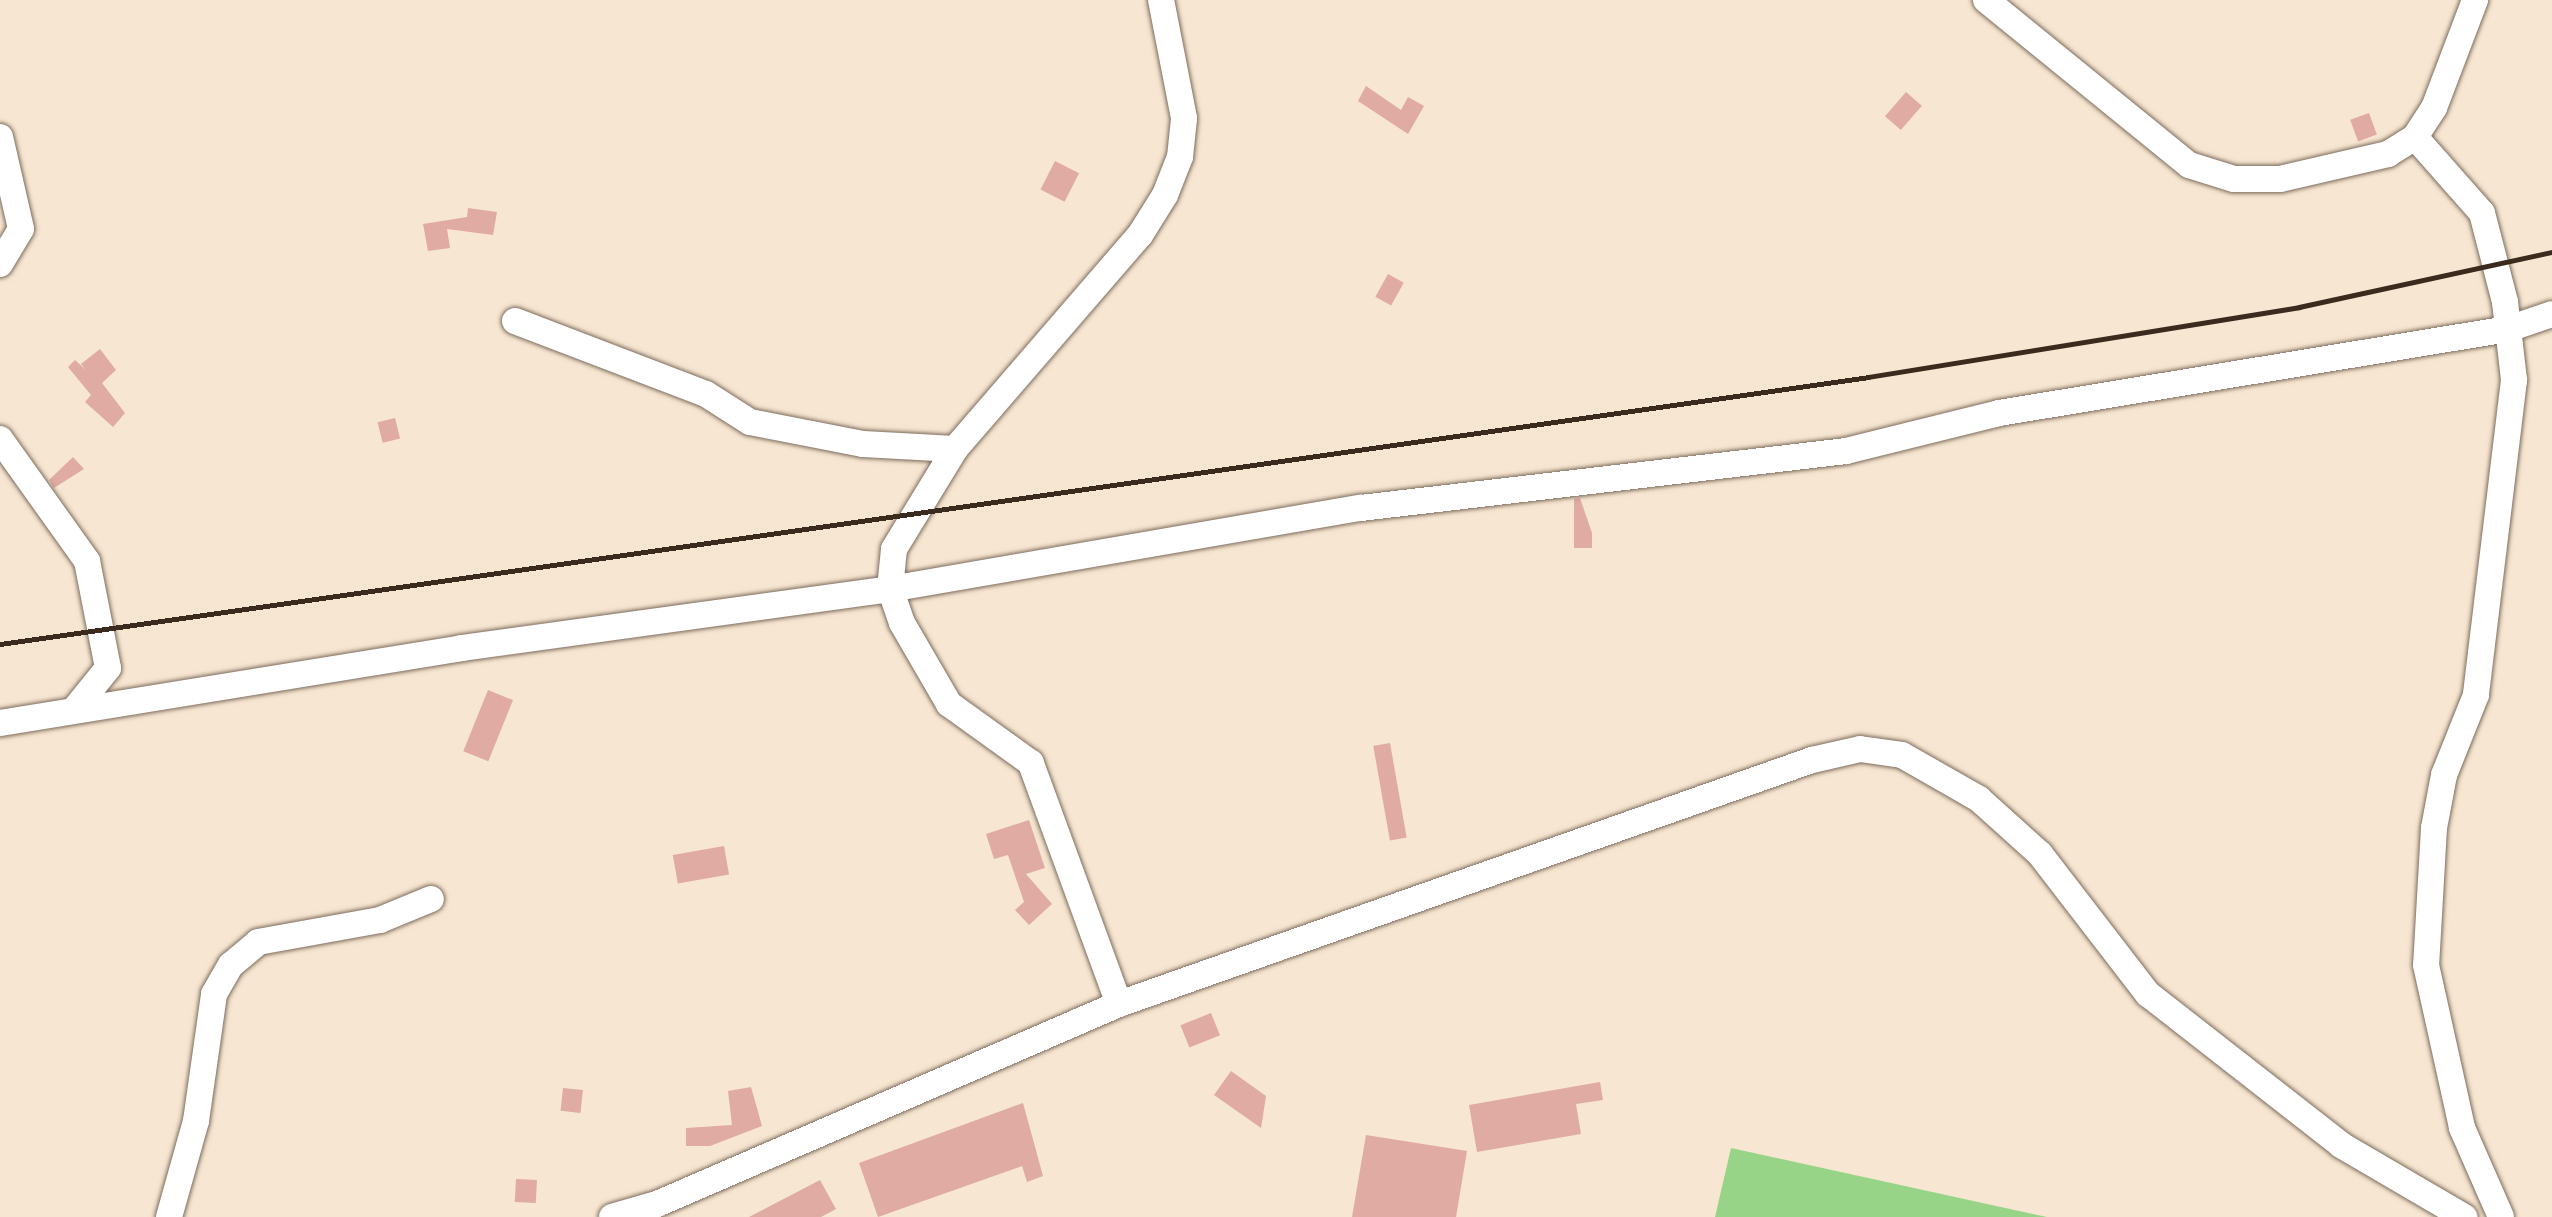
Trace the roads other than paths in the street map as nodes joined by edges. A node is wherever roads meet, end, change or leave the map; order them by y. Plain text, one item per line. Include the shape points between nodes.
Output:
1 (1161, 0) edge
2 (1986, 0) edge
3 (2475, 0) edge
4 (0, 137) edge
5 (2415, 137) junction
6 (0, 264) edge
7 (2552, 314) edge
8 (515, 321) dead end
9 (2508, 329) junction
10 (0, 439) edge
11 (955, 449) junction
12 (890, 589) junction
13 (73, 711) junction
14 (0, 723) edge
15 (0, 737) edge
16 (431, 899) dead end
17 (1119, 1004) junction
18 (169, 1217) edge
19 (612, 1217) edge
20 (2464, 1217) edge
21 (2501, 1217) edge

1 - 11 street via 1184,118 1180,157 1165,195 1140,235
2 - 5 street via 2189,164 2234,179 2280,179 2388,154
3 - 5 street via 2434,108
4 - 6 street via 21,229
5 - 9 street via 2482,213
7 - 9 street
8 - 11 street via 706,394 750,422 863,444
9 - 12 street via 1999,414 1846,451 1361,508
9 - 21 street via 2515,380 2493,589 2476,695 2444,775 2434,828 2426,965 2462,1128
10 - 13 street via 87,561 108,668
11 - 12 street via 894,549
12 - 13 street via 448,650
12 - 17 street via 902,623 949,704 1031,763
13 - 14 street
13 - 15 street
16 - 18 street via 380,920 258,942 231,965 214,994 196,1121
17 - 19 street via 657,1204
17 - 20 street via 1812,760 1860,749 1902,755 1979,799 2040,854 2148,993 2341,1145

